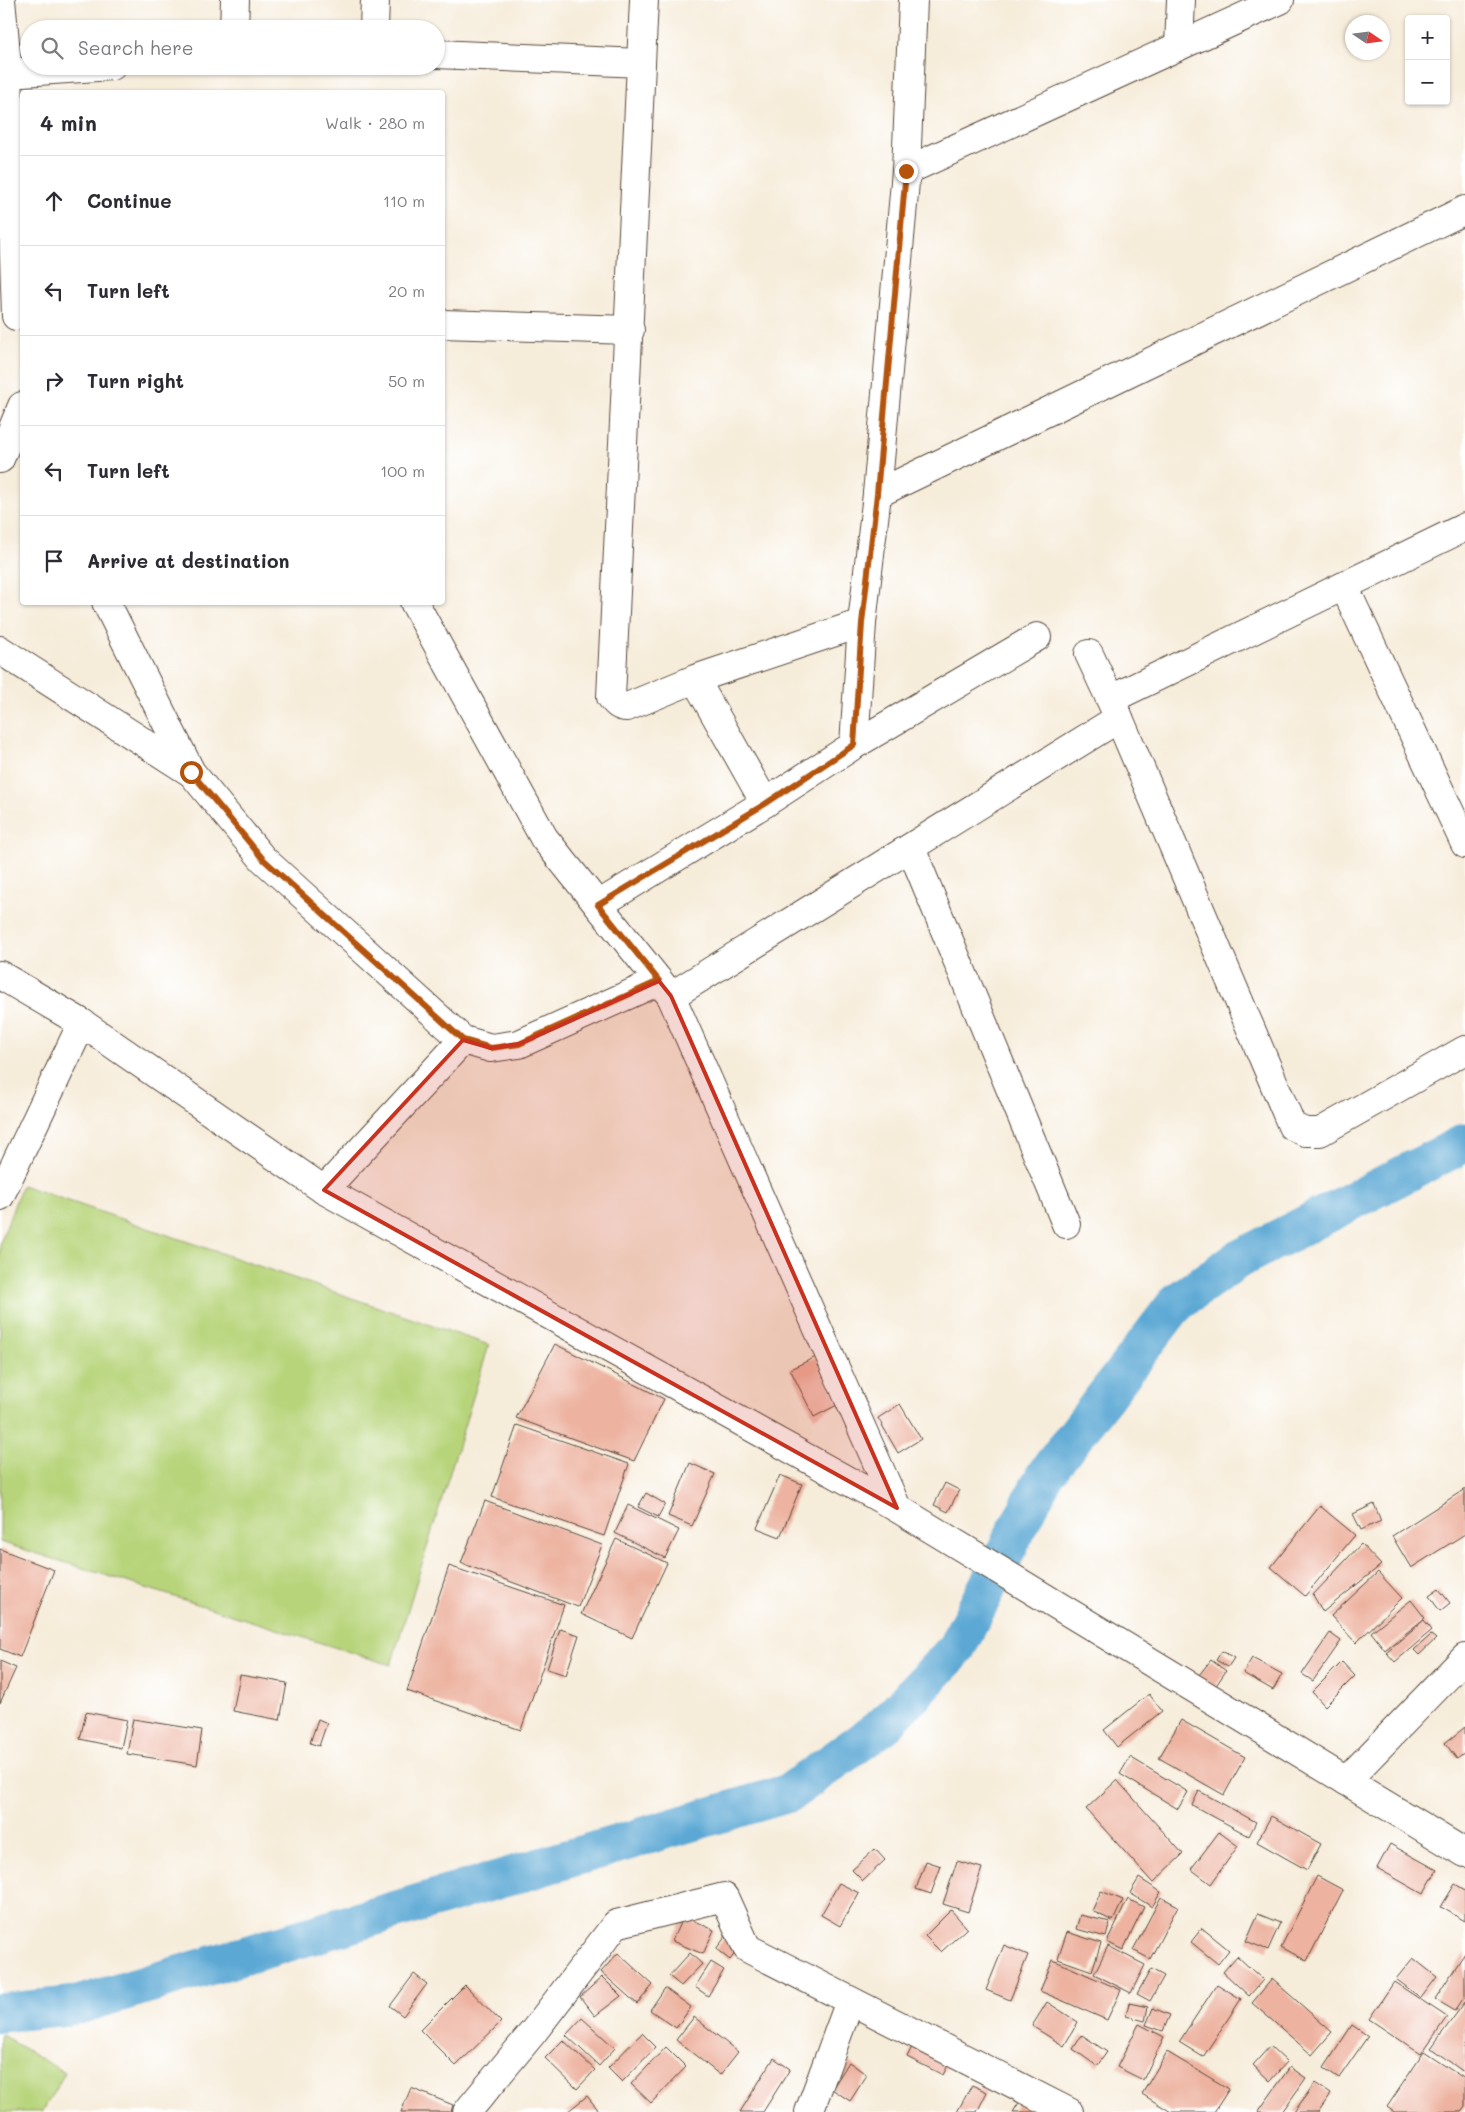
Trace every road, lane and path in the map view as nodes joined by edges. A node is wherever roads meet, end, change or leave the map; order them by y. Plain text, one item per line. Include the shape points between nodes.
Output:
1 (1, 0) edge
2 (235, 0) edge
3 (376, 0) edge
4 (644, 0) edge
5 (913, 0) edge
6 (1181, 0) edge
7 (1280, 0) edge
8 (234, 20) edge
9 (375, 20) edge
10 (1179, 46) junction
11 (445, 54) edge
12 (641, 63) junction
13 (20, 72) edge
14 (8, 73) junction
15 (906, 171) junction
16 (1465, 210) edge
17 (13, 316) edge
18 (445, 324) edge
19 (630, 330) junction
20 (20, 422) edge
21 (0, 459) edge
22 (877, 494) junction
23 (1465, 527) edge
24 (1344, 586) junction
25 (108, 605) edge
26 (416, 605) edge
27 (862, 623) junction
28 (1037, 638) dead end
29 (0, 650) edge
30 (1090, 654) dead end
31 (695, 679) junction
32 (1115, 708) junction
33 (854, 745) junction
34 (191, 772) junction
35 (765, 804) junction
36 (1465, 844) edge
37 (911, 848) junction
38 (598, 905) junction
39 (0, 975) edge
40 (665, 989) junction
41 (82, 1023) junction
42 (463, 1040) junction
43 (1465, 1050) edge
44 (324, 1190) junction
45 (0, 1196) edge
46 (1066, 1224) dead end
47 (897, 1508) junction
48 (1465, 1658) edge
49 (1346, 1781) junction
50 (1465, 1853) edge
51 (850, 2001) junction
52 (467, 2112) edge
53 (808, 2112) edge
54 (1069, 2112) edge

1 - 14 street
2 - 8 street
3 - 9 street
4 - 12 street
5 - 15 street
6 - 10 street
7 - 10 street
10 - 15 street
11 - 12 street
12 - 19 street
13 - 14 street
14 - 17 street
15 - 22 street
16 - 22 street
18 - 19 street
19 - 31 street via 611,697 627,708
20 - 21 street
22 - 27 street
23 - 24 street
24 - 32 street
24 - 36 street
25 - 34 street
26 - 38 street via 544,838
27 - 31 street
27 - 33 street
28 - 33 street
29 - 34 street
30 - 32 street
31 - 35 street
32 - 37 street
32 - 43 street via 1292,1126 1305,1132 1320,1132
33 - 35 street
34 - 42 street via 263,859
35 - 38 street
37 - 40 street
37 - 46 street
38 - 40 street
39 - 41 street
40 - 42 street via 519,1044 491,1048
40 - 47 street
41 - 44 street
41 - 45 street
42 - 44 street
44 - 47 street
47 - 49 street
48 - 49 street
49 - 50 street
51 - 52 street via 746,1948 724,1898 616,1924
51 - 53 street
51 - 54 street

